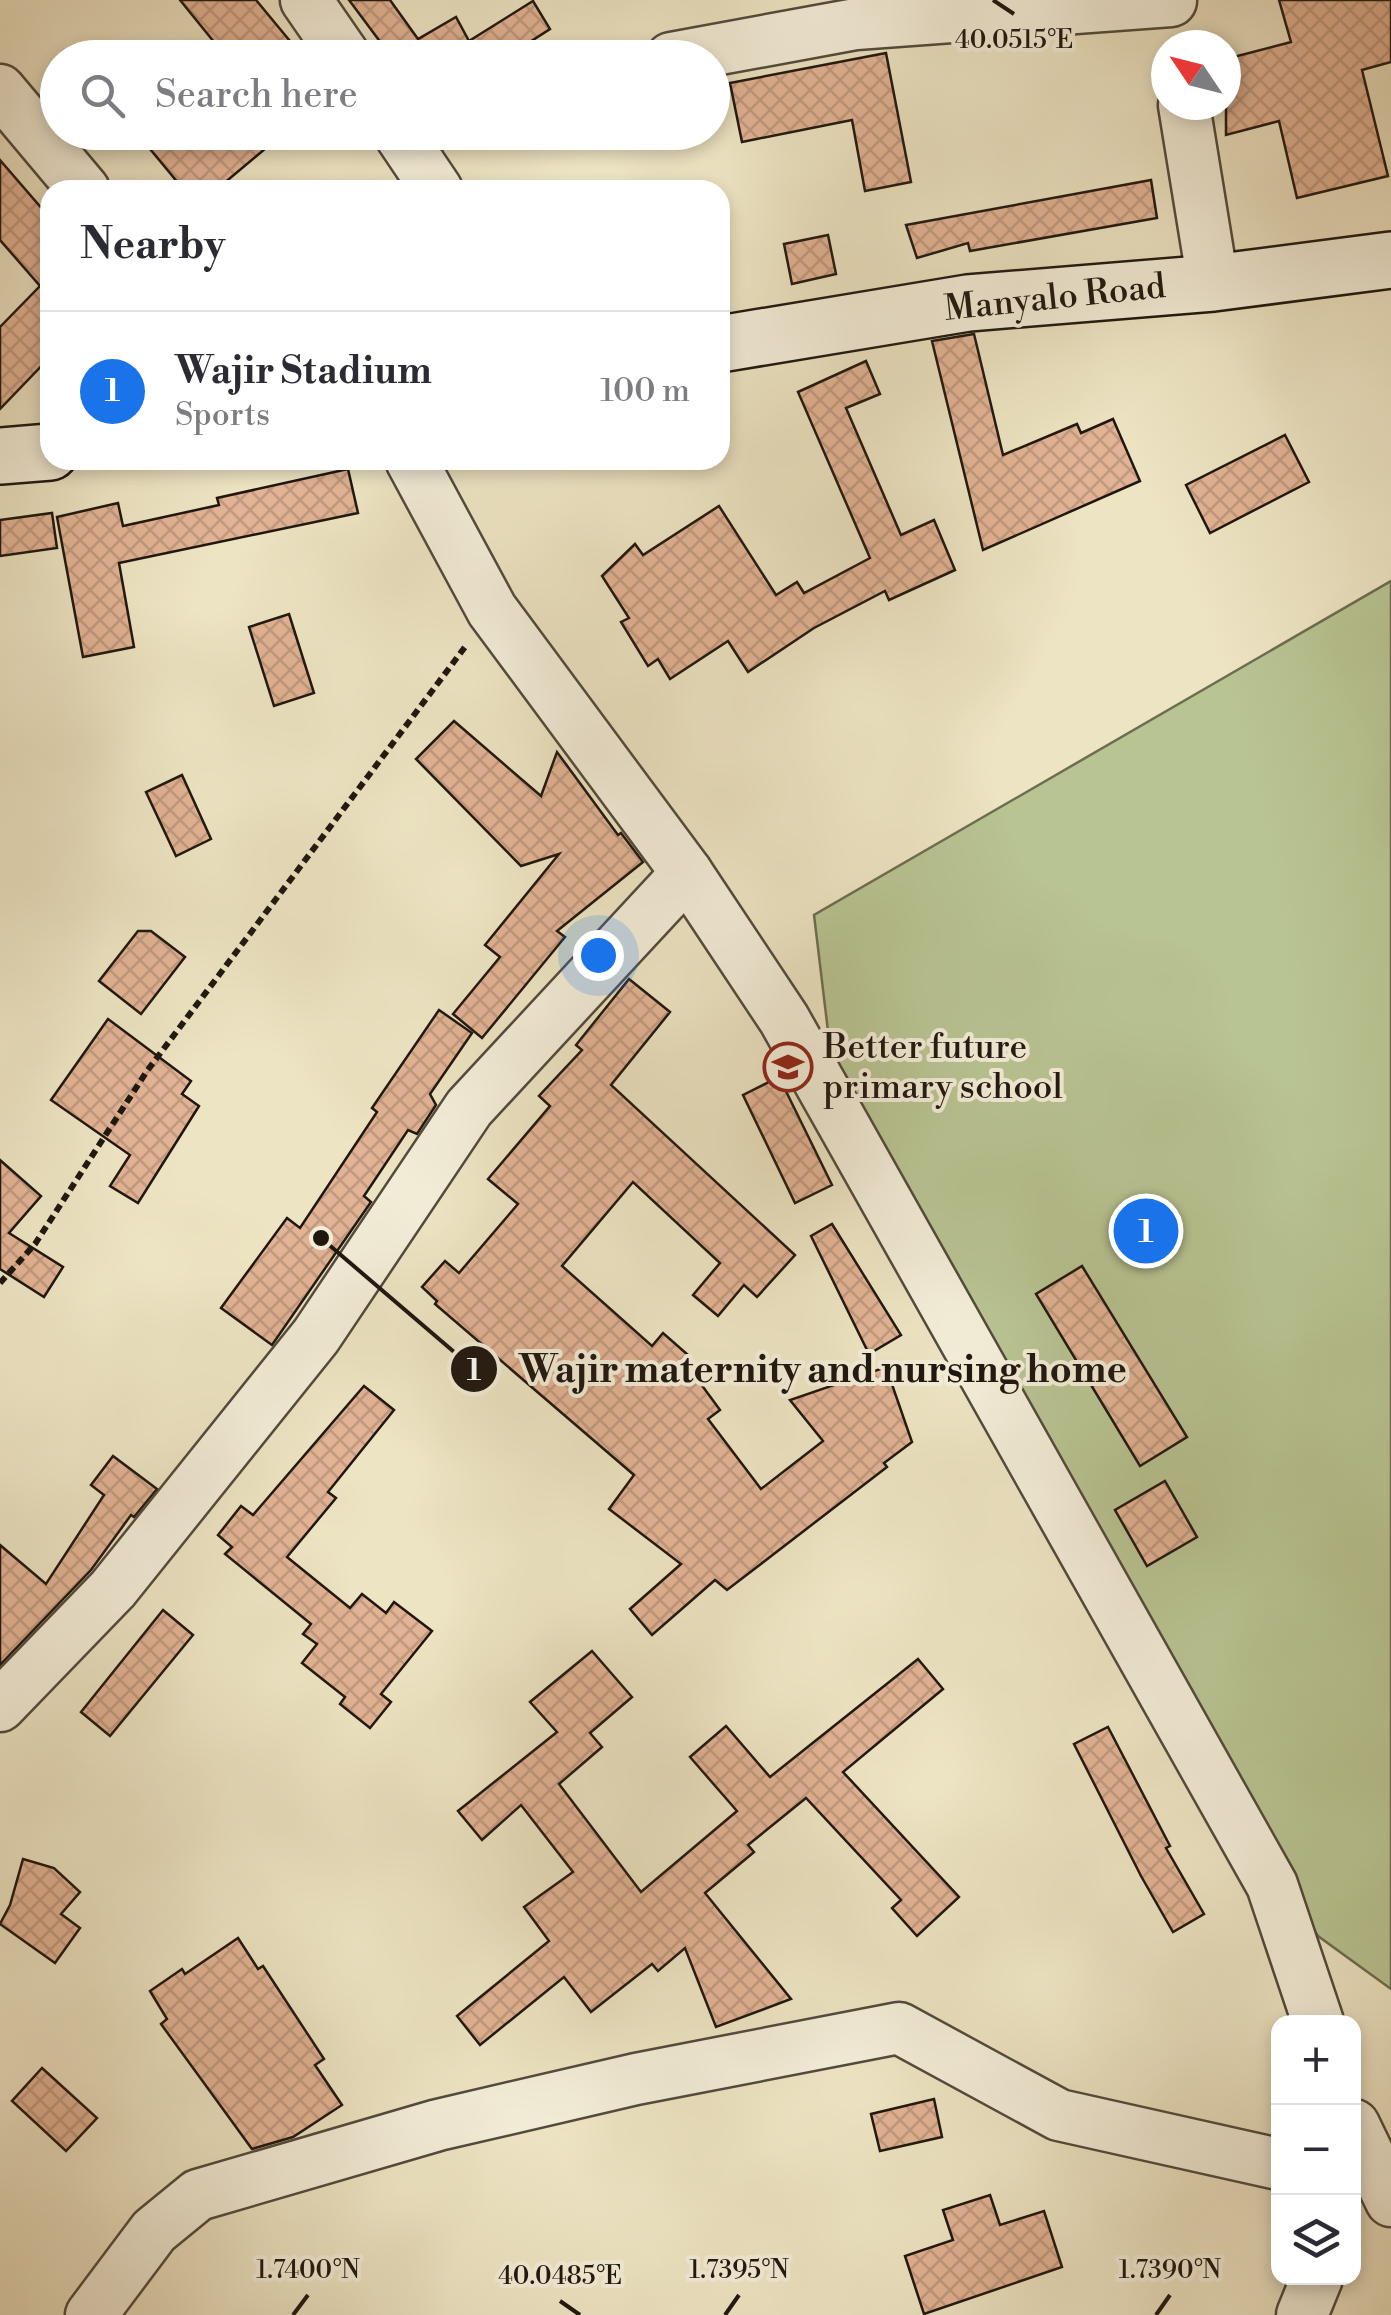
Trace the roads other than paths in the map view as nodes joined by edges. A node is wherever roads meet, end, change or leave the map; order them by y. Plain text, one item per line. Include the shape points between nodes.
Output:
1 (306, 0) edge
2 (1173, 16) edge
3 (334, 40) edge
4 (730, 47) edge
5 (0, 90) edge
6 (1187, 120) edge
7 (40, 138) edge
8 (50, 150) edge
9 (415, 150) edge
10 (76, 180) edge
11 (432, 180) edge
12 (1391, 260) edge
13 (1214, 283) junction
14 (730, 342) edge
15 (40, 453) edge
16 (0, 456) edge
17 (416, 470) edge
18 (687, 872) junction
19 (0, 1706) edge
20 (1316, 2015) edge
21 (1271, 2162) edge
22 (1315, 2285) edge
23 (91, 2315) edge
24 (1302, 2315) edge

1 - 3 street
2 - 4 street via 856,24
5 - 7 street
6 - 13 street
8 - 10 street
9 - 11 street
12 - 13 street, Manyalo Road
13 - 14 street, Manyalo Road via 968,303
15 - 16 street
17 - 18 street via 492,610
18 - 19 street via 469,1108 316,1336 114,1589
18 - 20 street via 784,1019 1272,1885
21 - 23 street via 1058,2115 899,2028 438,2125 198,2196 154,2231
22 - 24 street

